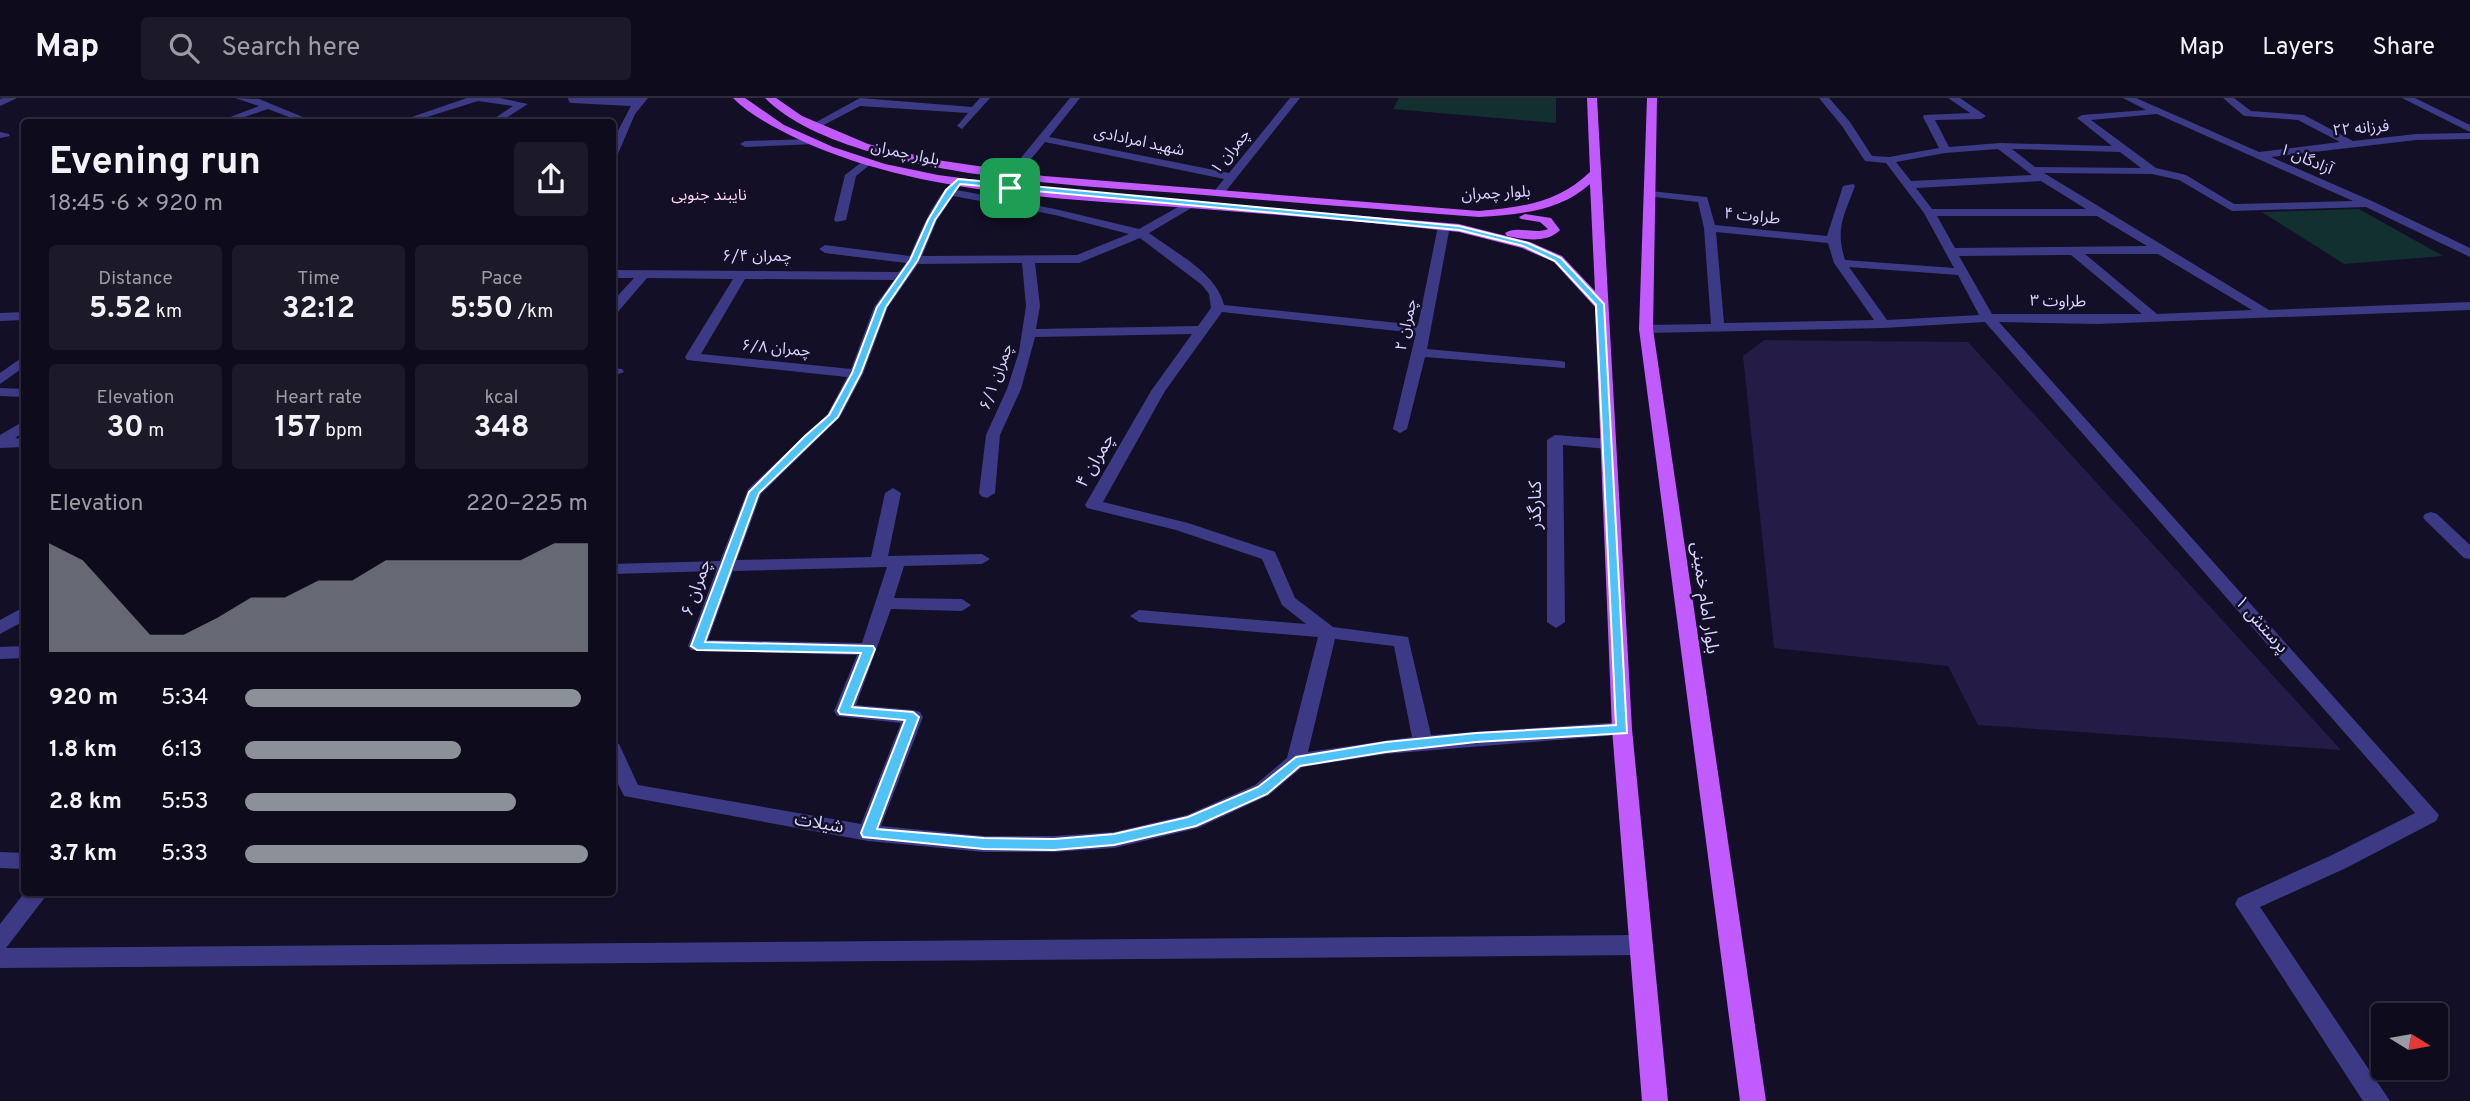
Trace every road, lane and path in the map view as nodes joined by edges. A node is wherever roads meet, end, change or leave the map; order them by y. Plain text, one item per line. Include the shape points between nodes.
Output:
1 (12, 98) edge
2 (240, 98) edge
3 (477, 98) edge
4 (738, 98) edge
5 (770, 98) edge
6 (985, 98) edge
7 (1075, 98) edge
8 (1295, 98) edge
9 (1592, 98) edge
10 (1652, 98) edge
11 (1824, 98) edge
12 (1953, 98) edge
13 (2128, 98) edge
14 (2228, 98) edge
15 (2407, 98) edge
16 (572, 100) dead end
17 (864, 100) edge
18 (640, 101) edge
19 (0, 103) edge
20 (268, 106) junction
21 (975, 110) junction
22 (2158, 112) junction
23 (231, 119) edge
24 (302, 119) edge
25 (411, 119) edge
26 (499, 119) edge
27 (814, 126) junction
28 (962, 126) dead end
29 (2470, 129) edge
30 (2470, 136) edge
31 (1040, 138) junction
32 (812, 142) junction
33 (616, 144) edge
34 (745, 145) dead end
35 (2353, 145) junction
36 (2000, 146) junction
37 (2123, 149) junction
38 (1945, 150) junction
39 (2256, 156) junction
40 (1889, 160) junction
41 (867, 163) junction
42 (972, 169) junction
43 (2032, 170) junction
44 (1597, 171) junction
45 (2151, 171) junction
46 (1005, 174) junction
47 (1231, 177) junction
48 (2043, 178) junction
49 (1908, 185) junction
50 (953, 186) junction
51 (1849, 186) dead end
52 (1218, 194) junction
53 (1650, 194) junction
54 (2370, 204) junction
55 (1189, 205) junction
56 (1929, 212) junction
57 (1479, 214) junction
58 (2101, 214) junction
59 (840, 220) dead end
60 (1452, 227) junction
61 (1710, 228) junction
62 (1141, 233) junction
63 (1833, 240) junction
64 (825, 249) dead end
65 (2162, 250) junction
66 (1952, 251) junction
67 (2075, 252) junction
68 (2470, 253) edge
69 (1028, 259) junction
70 (914, 260) junction
71 (1840, 263) junction
72 (1964, 272) junction
73 (616, 274) edge
74 (644, 274) junction
75 (742, 274) junction
76 (901, 276) junction
77 (1600, 304) junction
78 (616, 306) edge
79 (2470, 306) edge
80 (1218, 308) junction
81 (2267, 314) junction
82 (21, 316) edge
83 (0, 317) edge
84 (1988, 318) junction
85 (2154, 318) junction
86 (1883, 324) junction
87 (1718, 327) junction
88 (1646, 328) junction
89 (1202, 330) junction
90 (1424, 330) junction
91 (1029, 333) junction
92 (1419, 352) junction
93 (21, 362) edge
94 (1560, 365) dead end
95 (856, 373) junction
96 (0, 380) edge
97 (0, 392) edge
98 (21, 393) edge
99 (21, 427) edge
100 (1400, 429) dead end
101 (0, 443) edge
102 (21, 443) edge
103 (1608, 444) junction
104 (893, 493) dead end
105 (986, 493) dead end
106 (2431, 517) dead end
107 (2470, 554) edge
108 (982, 558) dead end
109 (879, 561) junction
110 (897, 561) junction
111 (725, 565) junction
112 (616, 569) edge
113 (884, 603) junction
114 (962, 605) dead end
115 (21, 615) edge
116 (1139, 615) dead end
117 (1556, 622) dead end
118 (0, 628) edge
119 (1328, 632) junction
120 (869, 649) junction
121 (21, 652) edge
122 (0, 653) edge
123 (1622, 729) junction
124 (1423, 743) junction
125 (616, 757) edge
126 (1296, 761) junction
127 (868, 833) junction
128 (0, 860) edge
129 (21, 861) edge
130 (35, 896) edge
131 (0, 941) edge
132 (1641, 945) junction
133 (0, 958) edge
134 (1655, 1101) edge
135 (1753, 1101) edge
136 (2377, 1101) edge

1 - 19 street
2 - 20 street
3 - 25 street
3 - 26 street via 523,104
4 - 32 main road, بلوار چمران
5 - 27 main road, بلوار چمران
6 - 21 street
7 - 31 street
8 - 47 street, چمران ۱
9 - 44 main road
10 - 53 main road, بلوار امام خمینی
11 - 40 street, پرستش ۱ via 1869,159
12 - 38 street via 1981,116 1928,117
13 - 22 street, آزادگان ۱
14 - 35 street via 2248,114 2300,117
15 - 29 street
16 - 18 street
17 - 21 street
17 - 27 street
18 - 33 street via 629,113
20 - 23 street
20 - 24 street
21 - 28 street
22 - 37 street via 2082,118
22 - 39 street, آزادگان ۱
27 - 42 main road, بلوار چمران via 877,150
30 - 35 street, فرزانه ۲۲
31 - 46 street via 1024,161
31 - 47 street, شهید امرادادی
32 - 34 street
32 - 41 main road, بلوار چمران
35 - 39 street, فرزانه ۲۲
36 - 37 street
36 - 38 street
36 - 43 street
37 - 45 street
38 - 40 street
39 - 54 street, آزادگان ۱
40 - 49 street, پرستش ۱
41 - 50 main road, بلوار چمران
41 - 59 street via 851,176
42 - 46 main road, بلوار چمران
42 - 50 main road
43 - 45 street
43 - 48 street
44 - 57 main road, بلوار چمران via 1576,192 1549,206
44 - 77 main road
45 - 54 street via 2182,177 2232,208
46 - 52 main road, بلوار چمران
47 - 52 street, چمران ۱
48 - 49 street
48 - 58 street
49 - 56 street, پرستش ۱
50 - 55 main road, بلوار چمران
50 - 62 street
50 - 70 street, چمران ۶ via 931,220
51 - 63 street
52 - 57 main road, بلوار چمران
53 - 61 street, طراوت ۴ via 1703,199
53 - 88 main road, بلوار امام خمینی
54 - 68 street, آزادگان ۱
55 - 60 main road, بلوار چمران
55 - 62 street
56 - 58 street
56 - 66 street, پرستش ۱
57 - 60 main road via 1547,219 1554,229 1541,236
58 - 65 street
60 - 77 main road, بلوار چمران via 1526,245 1558,259
60 - 90 street, چمران ۲
61 - 63 street, طراوت ۴
61 - 87 street
62 - 69 street via 1079,259
62 - 80 street via 1206,282 1215,293
63 - 71 street
64 - 70 street
65 - 67 street
65 - 81 street
66 - 67 street
66 - 72 street, پرستش ۱
67 - 85 street
69 - 70 street
69 - 91 street, چمران ۶/۱ via 1033,306
70 - 76 street, چمران ۶
71 - 72 street
71 - 86 street
72 - 84 street, پرستش ۱
73 - 74 street, چمران ۶/۴
74 - 75 street, چمران ۶/۴
74 - 78 street
75 - 76 street, چمران ۶/۴
75 - 95 street, چمران ۶/۸ via 692,357
76 - 95 street, چمران ۶ via 881,307
77 - 103 main road
79 - 81 street, طراوت ۳
80 - 89 street, چمران ۴
80 - 90 street
81 - 85 street, طراوت ۳
82 - 83 street
84 - 85 street, طراوت ۳
84 - 86 street, طراوت ۳
84 - 136 street, پرستش ۱ via 2429,815 2246,904
86 - 87 street, طراوت ۳
87 - 88 street, طراوت ۳
88 - 135 main road, بلوار امام خمینی
89 - 91 street
89 - 119 street, چمران ۴ via 1158,391 1093,505 1224,538 1269,556 1288,601
90 - 92 street, چمران ۲
91 - 105 street, چمران ۶/۱ via 1014,389 993,435
92 - 94 street
92 - 100 street, چمران ۲
93 - 96 street
95 - 111 street, چمران ۶ via 833,417 754,492
97 - 98 street
99 - 101 street
101 - 102 street
103 - 117 street, کنارگذر via 1555,440
103 - 123 main road
104 - 109 street
106 - 107 street
108 - 110 street
109 - 110 street
109 - 111 street
110 - 113 street
111 - 112 street
111 - 120 street, چمران ۶ via 697,646
113 - 114 street
113 - 120 street
115 - 118 street
116 - 119 street
119 - 124 street via 1402,641
119 - 126 street
120 - 127 street via 845,711 913,717
121 - 122 street
123 - 124 street
123 - 132 main road
124 - 126 street
125 - 127 street, شیلات via 631,791
126 - 127 street, شیلات via 1262,790 1191,822 1114,840 984,844
128 - 129 street
130 - 131 street
132 - 133 street
132 - 134 main road

